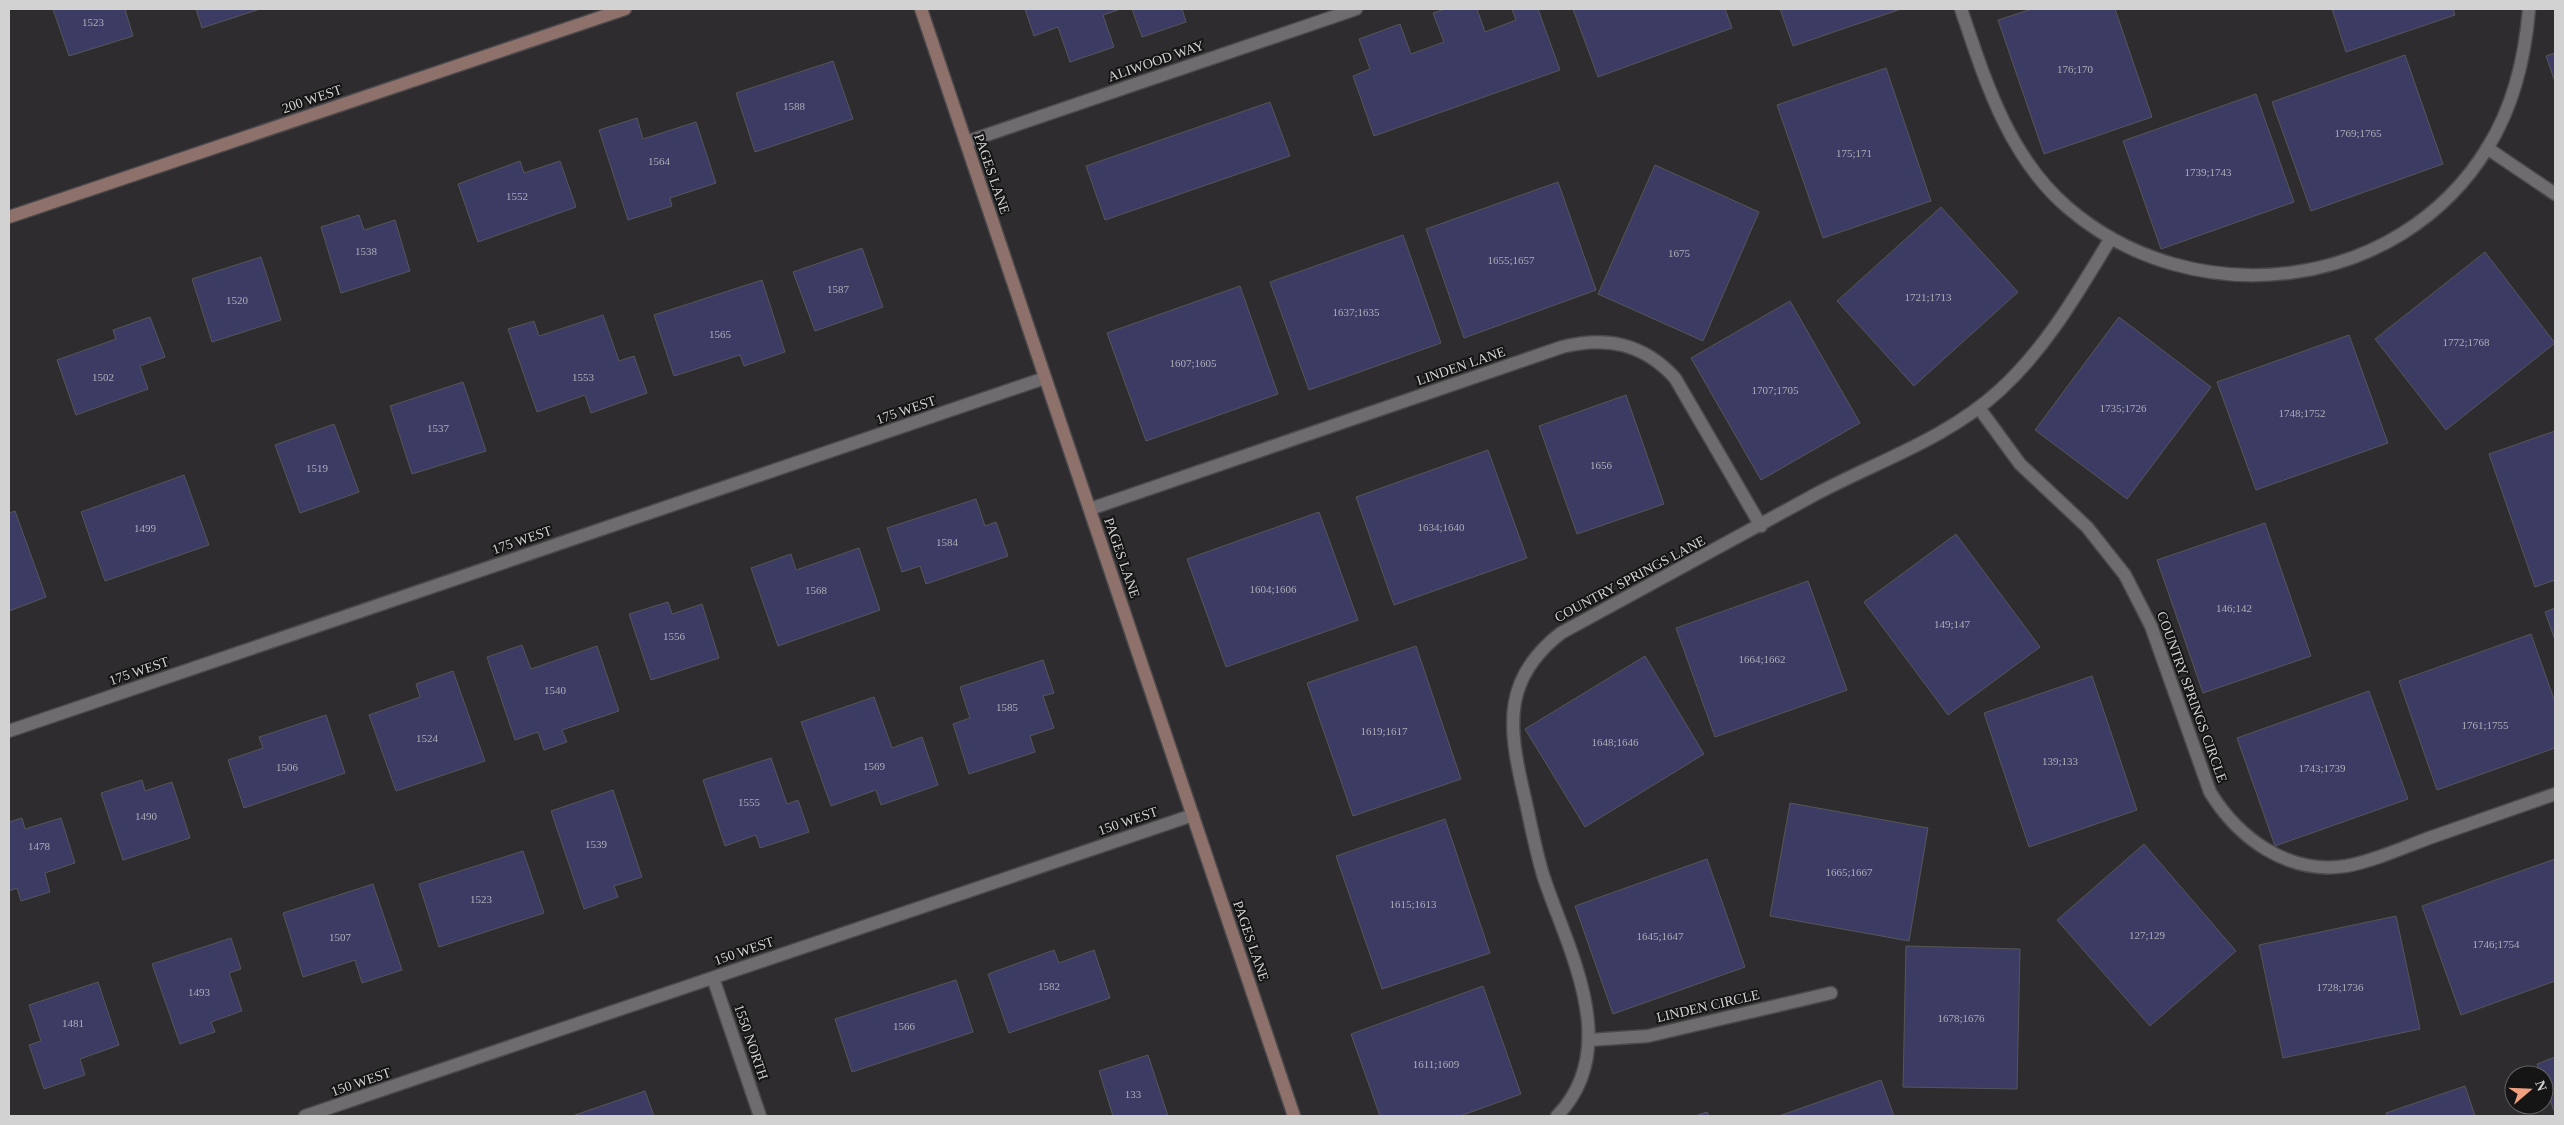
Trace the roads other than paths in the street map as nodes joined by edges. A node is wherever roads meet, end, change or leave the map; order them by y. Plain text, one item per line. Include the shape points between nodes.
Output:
1 (625, 9) edge
2 (921, 9) edge
3 (1356, 9) edge
4 (1961, 9) edge
5 (2529, 9) edge
6 (966, 142) junction
7 (2487, 148) junction
8 (2555, 194) edge
9 (9, 217) edge
10 (2111, 238) junction
11 (1045, 378) junction
12 (1979, 408) junction
13 (1090, 509) junction
14 (1761, 526) junction
15 (9, 731) edge
16 (2555, 794) edge
17 (1193, 814) junction
18 (713, 978) junction
19 (1831, 993) dead end
20 (1590, 1040) junction
21 (305, 1116) edge
22 (760, 1116) edge
23 (1294, 1116) edge
24 (1558, 1116) edge

1 - 9 street, 200 WEST
2 - 6 street, PAGES LANE
3 - 6 street, ALIWOOD WAY
4 - 10 street via 1988,89 2028,164 2066,206
5 - 7 street via 2526,44 2517,82
6 - 11 street, PAGES LANE
7 - 8 street
7 - 10 street via 2446,198 2419,221 2386,243 2352,259 2316,270 2244,276 2209,272 2175,265
10 - 12 street, COUNTRY SPRINGS LANE via 2037,351
11 - 13 street, PAGES LANE
11 - 15 street, 175 WEST
12 - 14 street, COUNTRY SPRINGS LANE via 1930,438 1817,494
12 - 16 street, COUNTRY SPRINGS CIRCLE via 2020,464 2087,527 2125,574 2151,626 2210,792 2230,821 2251,840 2268,851 2306,864 2345,866
13 - 14 street, LINDEN LANE via 1562,347 1604,341 1624,345 1661,362 1675,378
13 - 17 street, PAGES LANE
14 - 20 street, COUNTRY SPRINGS LANE via 1561,633 1541,649 1516,694 1512,717 1518,770 1541,869 1585,995
17 - 18 street, 150 WEST
17 - 23 street, PAGES LANE
18 - 21 street, 150 WEST
18 - 22 street, 1550 NORTH
19 - 20 street, LINDEN CIRCLE via 1648,1036
20 - 24 street, COUNTRY SPRINGS LANE via 1578,1088

